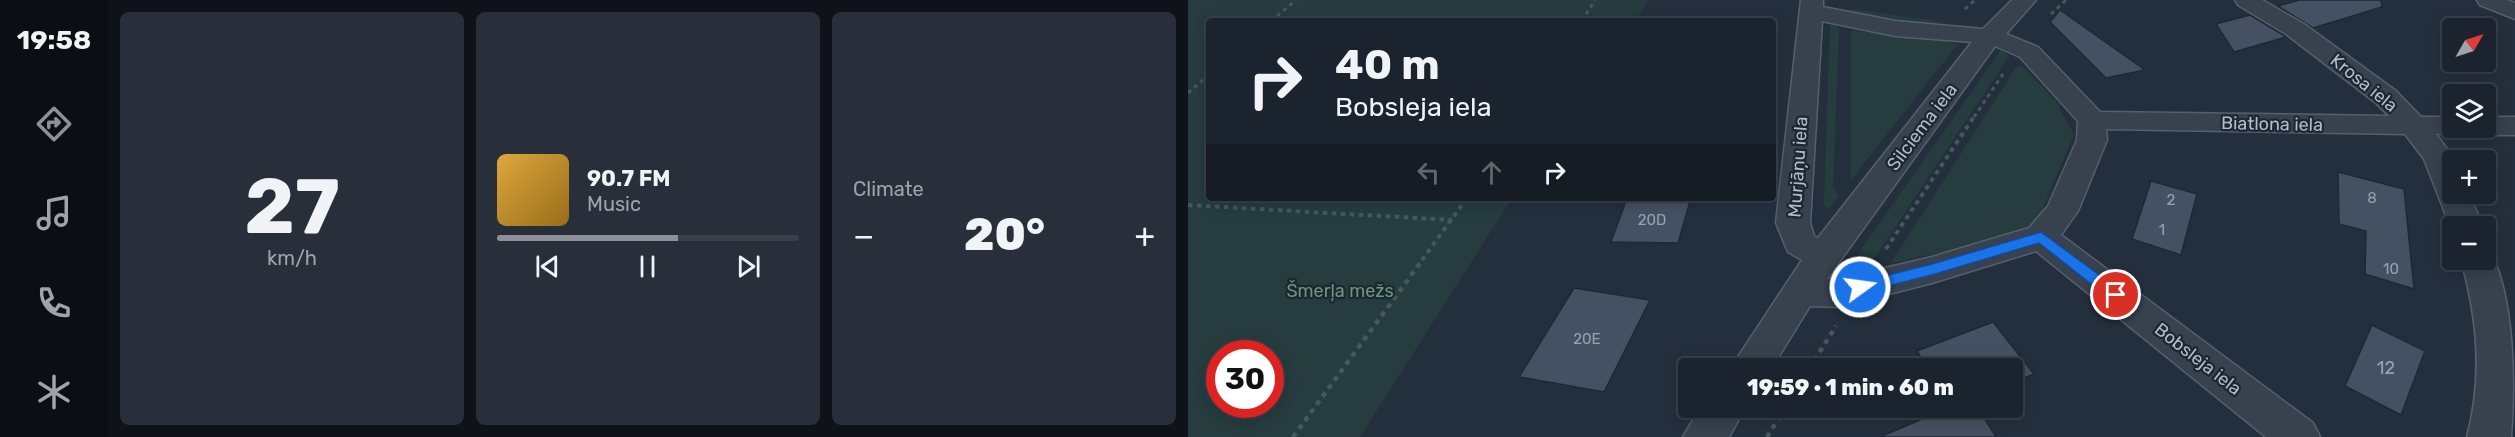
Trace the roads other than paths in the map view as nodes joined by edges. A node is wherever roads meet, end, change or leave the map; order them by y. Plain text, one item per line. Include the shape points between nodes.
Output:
1 (2025, 0) edge
2 (2246, 0) edge
3 (2488, 0) edge
4 (1811, 6) edge
5 (2515, 12) edge
6 (1989, 37) junction
7 (2092, 120) junction
8 (2414, 126) junction
9 (2442, 126) edge
10 (2496, 126) edge
11 (2515, 126) edge
12 (2442, 167) edge
13 (2041, 237) junction
14 (1823, 256) junction
15 (2481, 270) edge
16 (1800, 292) junction
17 (1757, 358) edge
18 (1717, 418) edge
19 (1705, 437) edge
20 (2298, 437) edge
21 (2489, 437) edge

1 - 6 street, Silciema iela
2 - 8 street, Krosa iela via 2304,36 2386,97
3 - 5 street
4 - 6 street via 1907,30
4 - 14 street, Murjāņu iela via 1793,223 1800,243
6 - 7 street via 2029,52
6 - 14 street, Silciema iela
7 - 8 street, Biatlona iela
7 - 13 street via 2092,140 2062,211
8 - 9 street, Biatlona iela
8 - 12 street, Krosa iela
10 - 11 street
13 - 16 street via 1838,293
13 - 20 street, Bobsleja iela
14 - 16 street
15 - 21 street via 2490,300 2497,364
16 - 17 street
18 - 19 street

